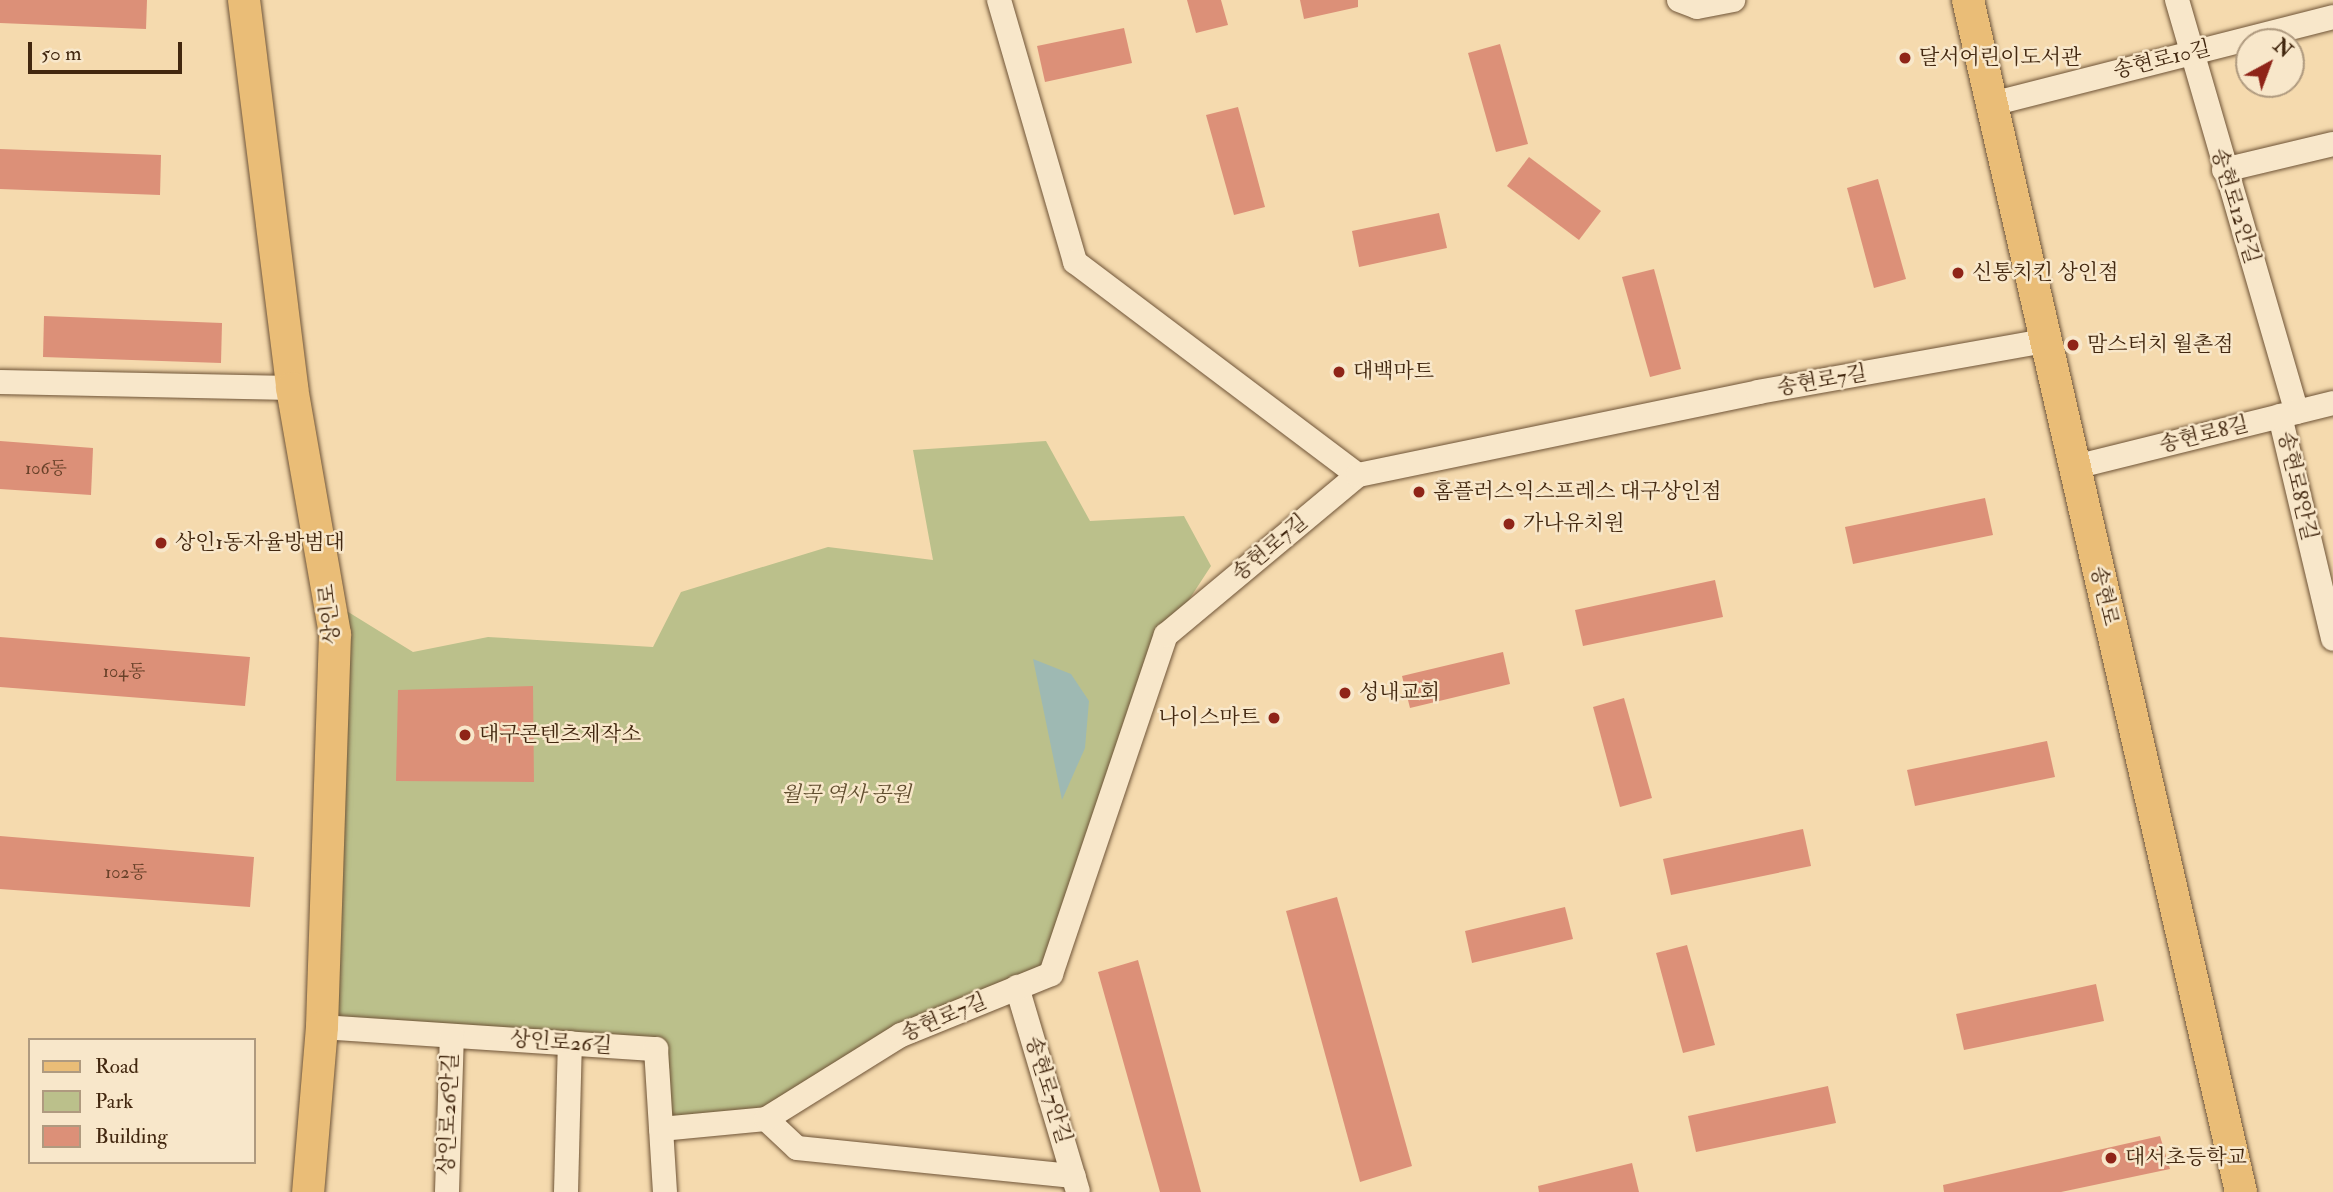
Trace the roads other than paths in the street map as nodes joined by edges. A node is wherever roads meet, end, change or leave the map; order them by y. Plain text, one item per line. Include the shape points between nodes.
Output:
1 (244, 0) edge
2 (999, 0) edge
3 (1679, 0) edge
4 (1733, 0) edge
5 (1968, 0) edge
6 (2178, 0) edge
7 (2333, 17) edge
8 (2190, 53) junction
9 (1992, 104) junction
10 (2333, 144) edge
11 (2224, 170) junction
12 (2045, 341) junction
13 (0, 382) edge
14 (292, 388) junction
15 (2333, 402) edge
16 (2288, 414) junction
17 (2075, 467) junction
18 (1358, 475) junction
19 (2333, 639) edge
20 (1017, 988) junction
21 (322, 1027) junction
22 (452, 1036) junction
23 (570, 1043) junction
24 (766, 1119) junction
25 (661, 1129) junction
26 (1076, 1184) edge
27 (308, 1192) edge
28 (447, 1192) edge
29 (566, 1192) edge
30 (665, 1192) edge
31 (2242, 1192) edge

1 - 14 main road, 상인로
2 - 18 street via 1075,262
3 - 4 street via 1697,7
5 - 9 main road, 송현로
6 - 8 street, 송현로12안길
7 - 8 street, 송현로10길
8 - 9 street, 송현로10길
8 - 11 street, 송현로12안길
9 - 12 main road, 송현로
10 - 11 street
11 - 16 street, 송현로12안길
12 - 17 main road, 송현로
12 - 18 street, 송현로7길 via 1758,392
13 - 14 street
14 - 21 main road, 상인로 via 335,634
15 - 16 street, 송현로8길
16 - 17 street, 송현로8길
16 - 19 street, 송현로8안길
17 - 31 main road, 송현로
18 - 20 street, 송현로7길 via 1166,635 1051,974
20 - 24 street, 송현로7길 via 901,1035
20 - 26 street, 송현로7안길
21 - 22 street, 상인로26길
21 - 27 main road, 상인로
22 - 23 street, 상인로26길
22 - 28 street, 상인로26안길
23 - 25 street, 상인로26길 via 656,1049
23 - 29 street
24 - 25 street, 송현로7길
24 - 26 street via 797,1148
25 - 30 street, 상인로26길

